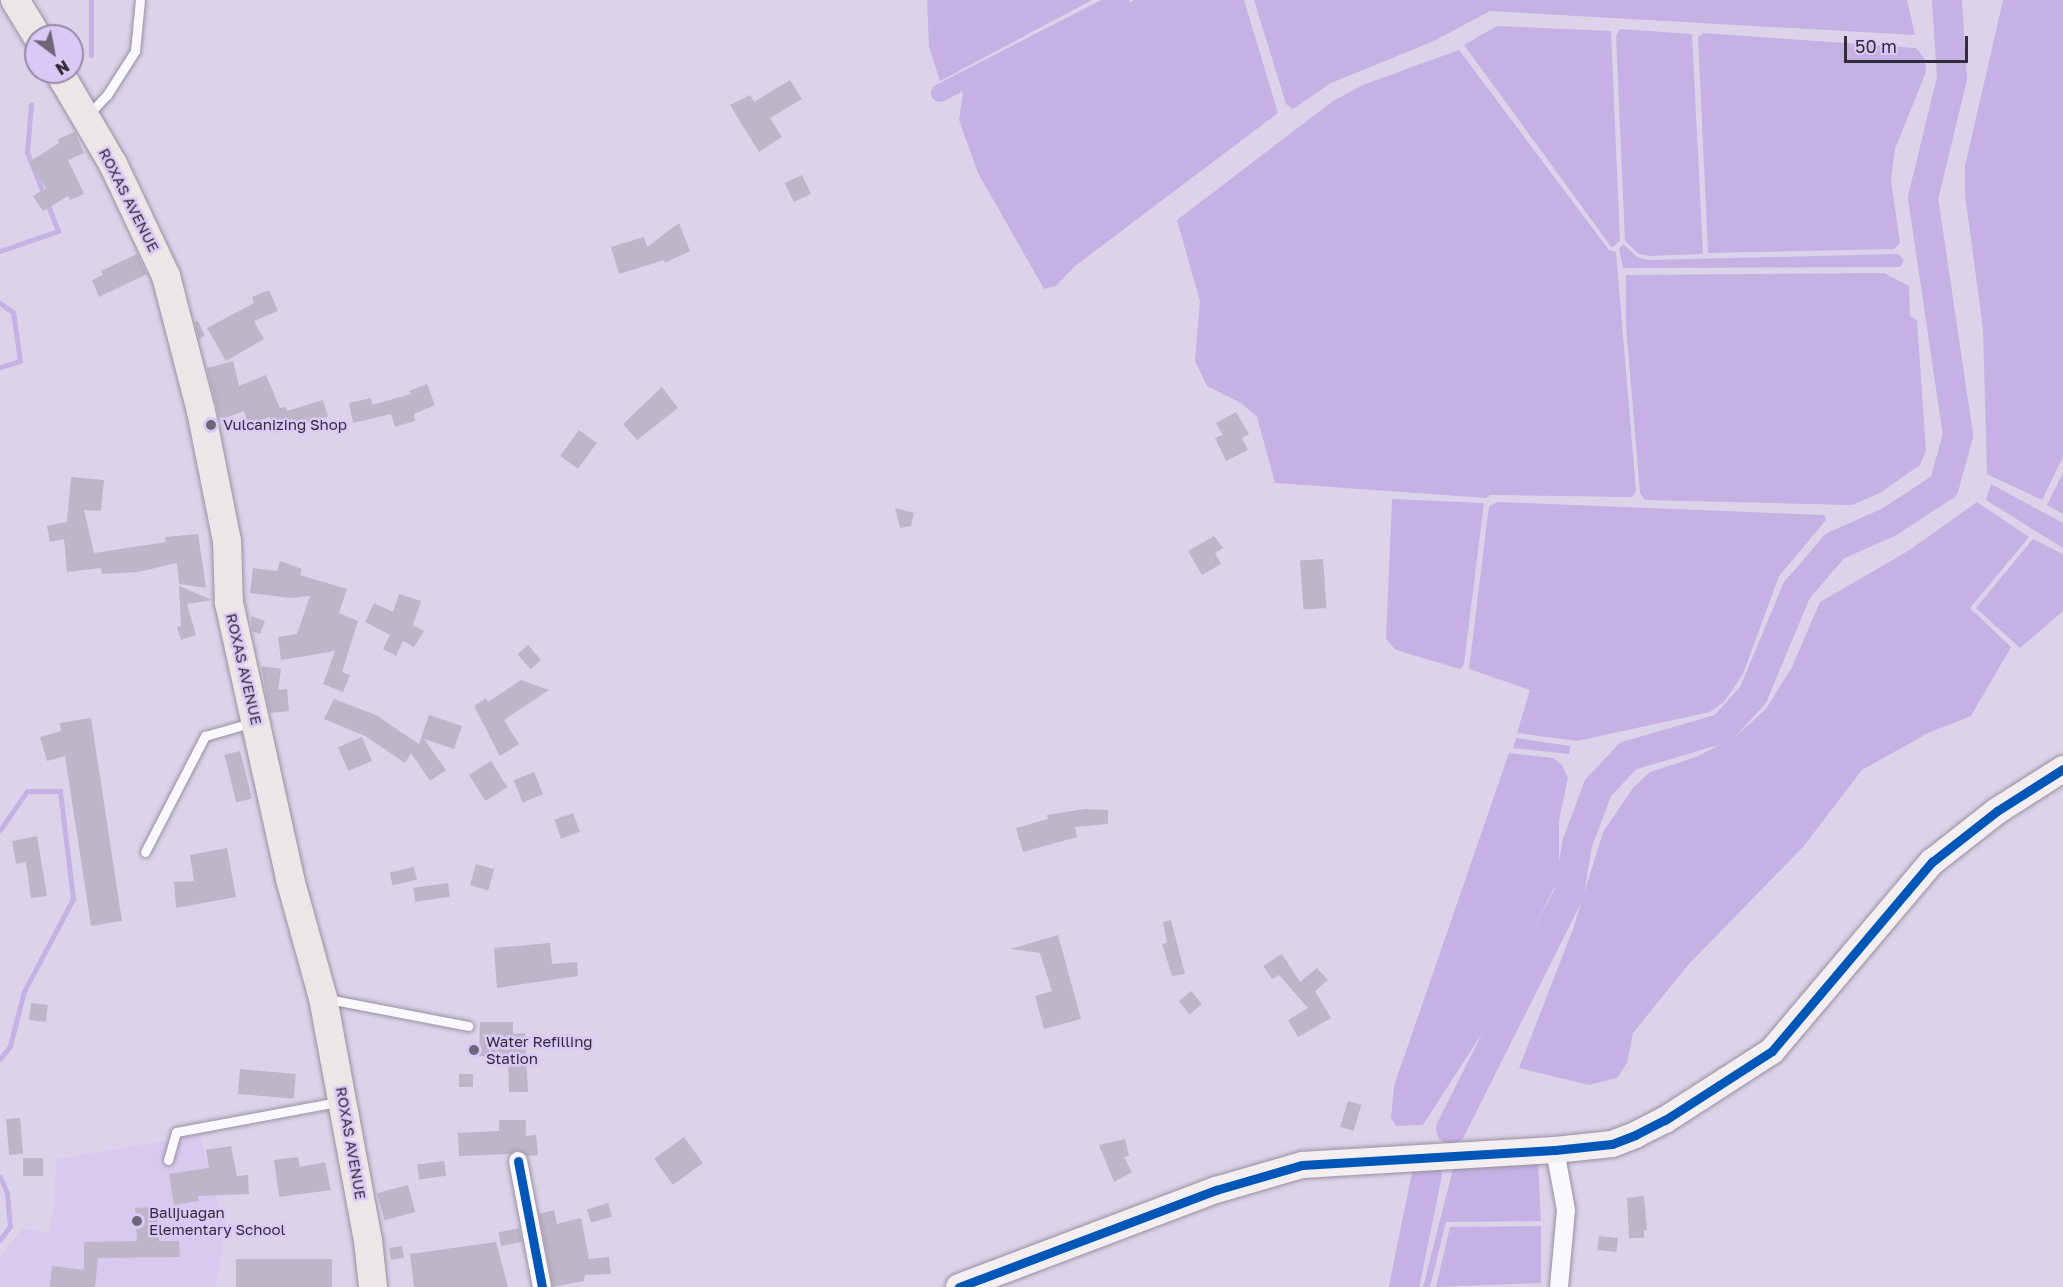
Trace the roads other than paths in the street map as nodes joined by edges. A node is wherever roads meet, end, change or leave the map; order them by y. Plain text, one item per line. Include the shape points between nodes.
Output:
1 (15, 0) edge
2 (140, 0) edge
3 (30, 24) edge
4 (66, 84) edge
5 (85, 118) junction
6 (256, 721) junction
7 (2063, 770) edge
8 (145, 852) dead end
9 (323, 998) junction
10 (468, 1026) dead end
11 (344, 1101) junction
12 (1555, 1150) junction
13 (168, 1160) dead end
14 (518, 1161) dead end
15 (373, 1287) edge
16 (542, 1287) edge
17 (960, 1287) edge
18 (1559, 1287) edge

1 - 3 main road
2 - 5 lane via 135,51 107,95
4 - 5 main road, ROXAS AVENUE
5 - 6 main road, ROXAS AVENUE via 113,164 166,276 212,464 227,541 229,603
6 - 8 lane via 205,736
6 - 9 main road, ROXAS AVENUE via 290,879
7 - 12 street via 1997,811 1932,862 1772,1051 1635,1135 1612,1144
9 - 10 lane
9 - 11 main road, ROXAS AVENUE
11 - 13 lane via 176,1132
11 - 15 main road, ROXAS AVENUE
12 - 17 street via 1302,1165 1205,1194
12 - 18 street via 1566,1210
14 - 16 street

